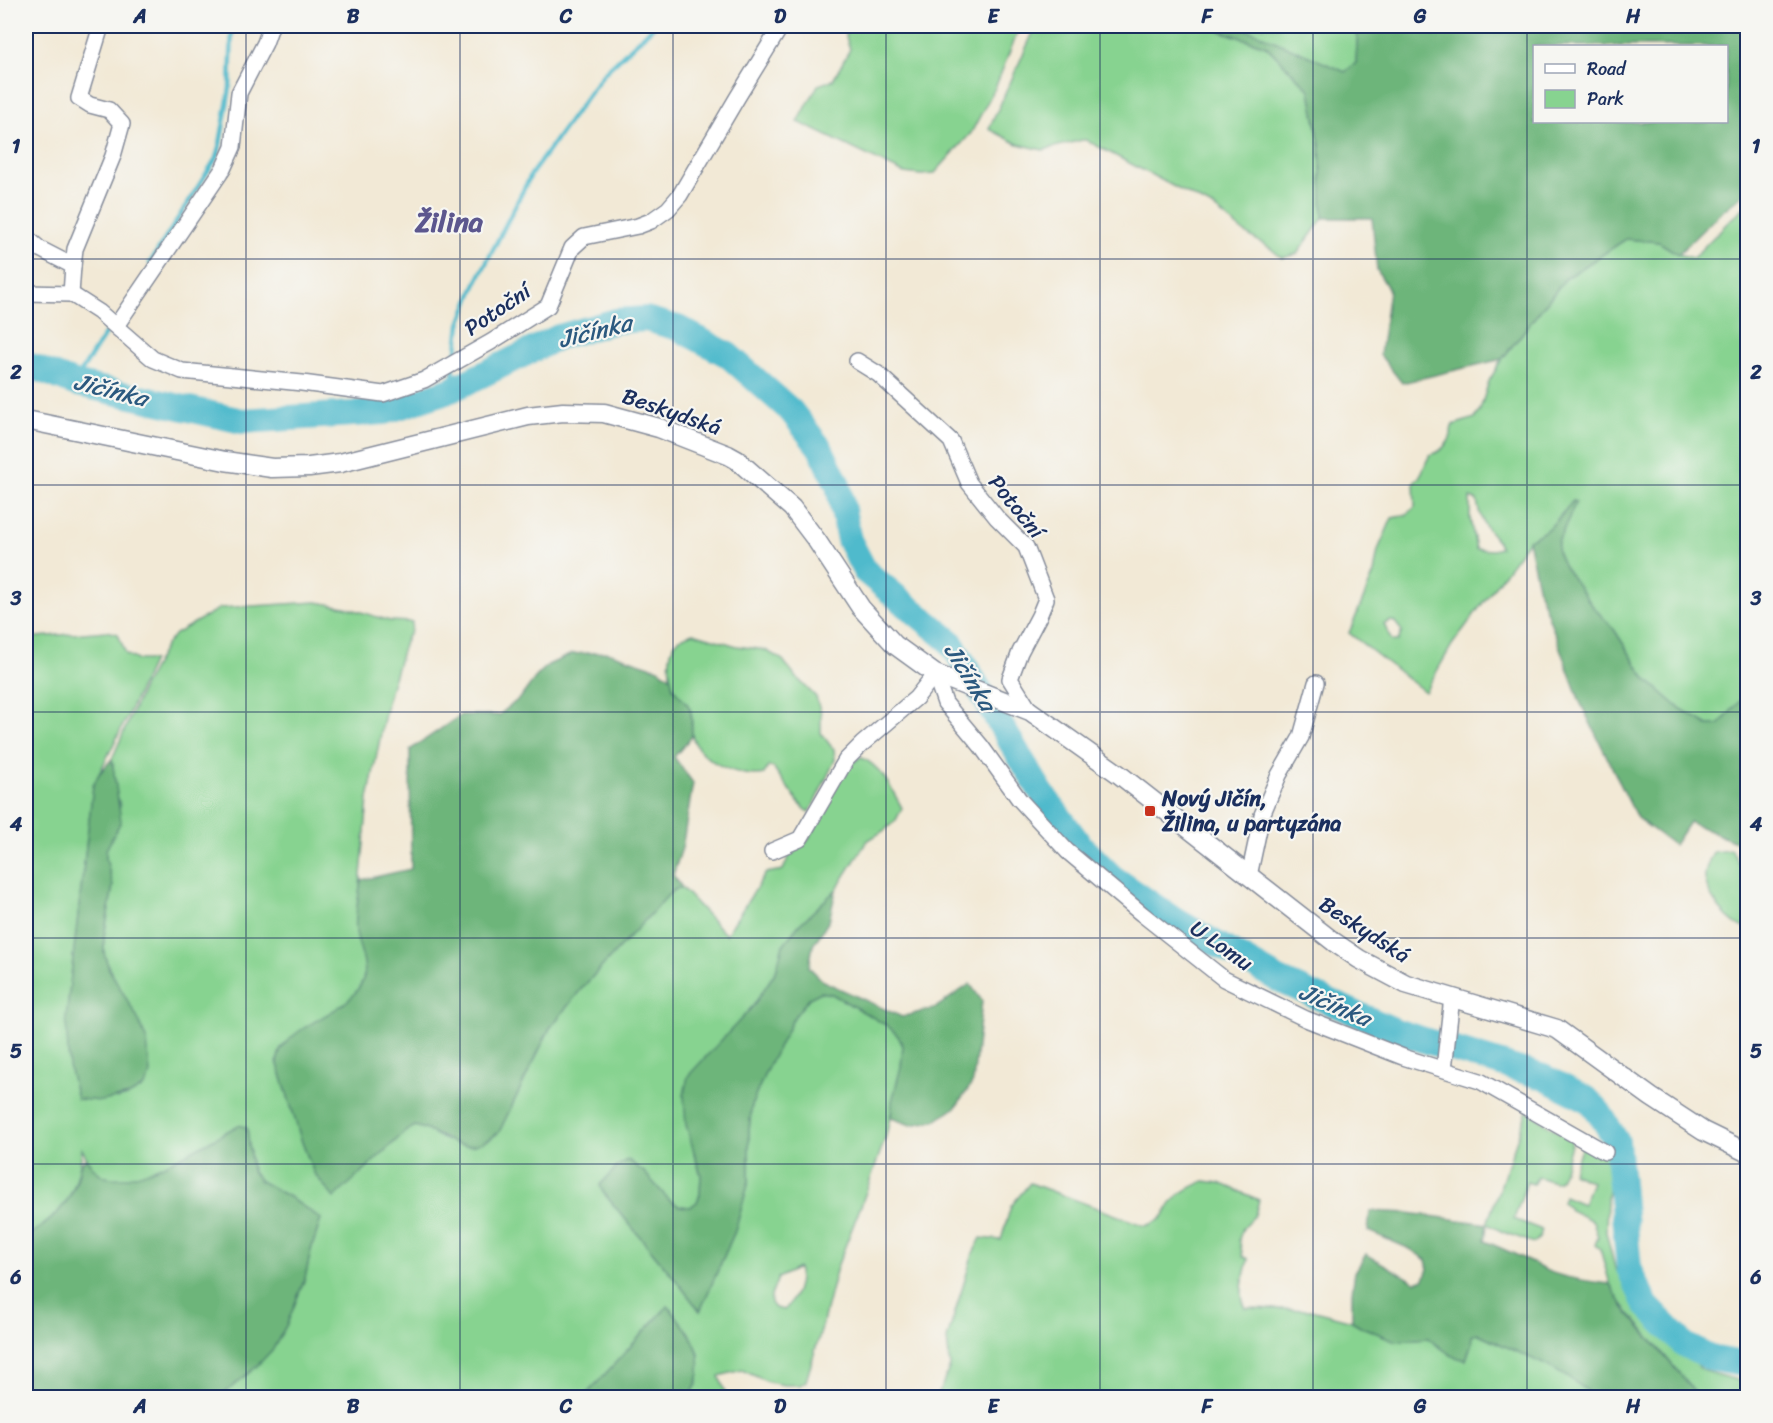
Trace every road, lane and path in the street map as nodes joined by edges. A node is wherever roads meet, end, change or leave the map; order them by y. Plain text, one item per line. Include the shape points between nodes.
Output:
1 (101, 26) edge
2 (271, 26) edge
3 (781, 26) edge
4 (26, 237) edge
5 (73, 266) junction
6 (26, 293) edge
7 (71, 294) junction
8 (116, 326) junction
9 (857, 361) dead end
10 (26, 420) edge
11 (943, 677) junction
12 (1316, 683) dead end
13 (1024, 709) junction
14 (772, 851) dead end
15 (1249, 876) junction
16 (1452, 998) junction
17 (1444, 1069) junction
18 (1605, 1152) dead end
19 (1748, 1153) edge

1 - 5 street via 79,98 109,110 122,124 75,249
2 - 8 street via 238,93 233,147 223,169
3 - 8 street, Potoční via 668,209 638,226 584,237 572,248 548,306 424,380 383,394 182,371 153,360
4 - 5 street
5 - 7 street
6 - 7 street
7 - 8 street, Potoční
9 - 13 street, Potoční via 878,374 951,441 969,483 996,518 1026,547 1046,599 1010,679
10 - 11 street, Beskydská via 272,468 340,463 528,416 563,412 604,413 659,428 728,455 764,483 792,508 861,608 895,645
11 - 13 street, Beskydská
11 - 14 street via 846,760 800,839
11 - 17 street, U Lomu via 945,703 1019,799 1067,851 1224,979 1306,1019
12 - 15 street via 1301,736 1262,815
13 - 15 street, Beskydská via 1120,775
15 - 16 street, Beskydská via 1359,959 1406,984
16 - 17 street
16 - 19 street, Beskydská via 1557,1029 1703,1131
17 - 18 street, U Lomu via 1480,1080

